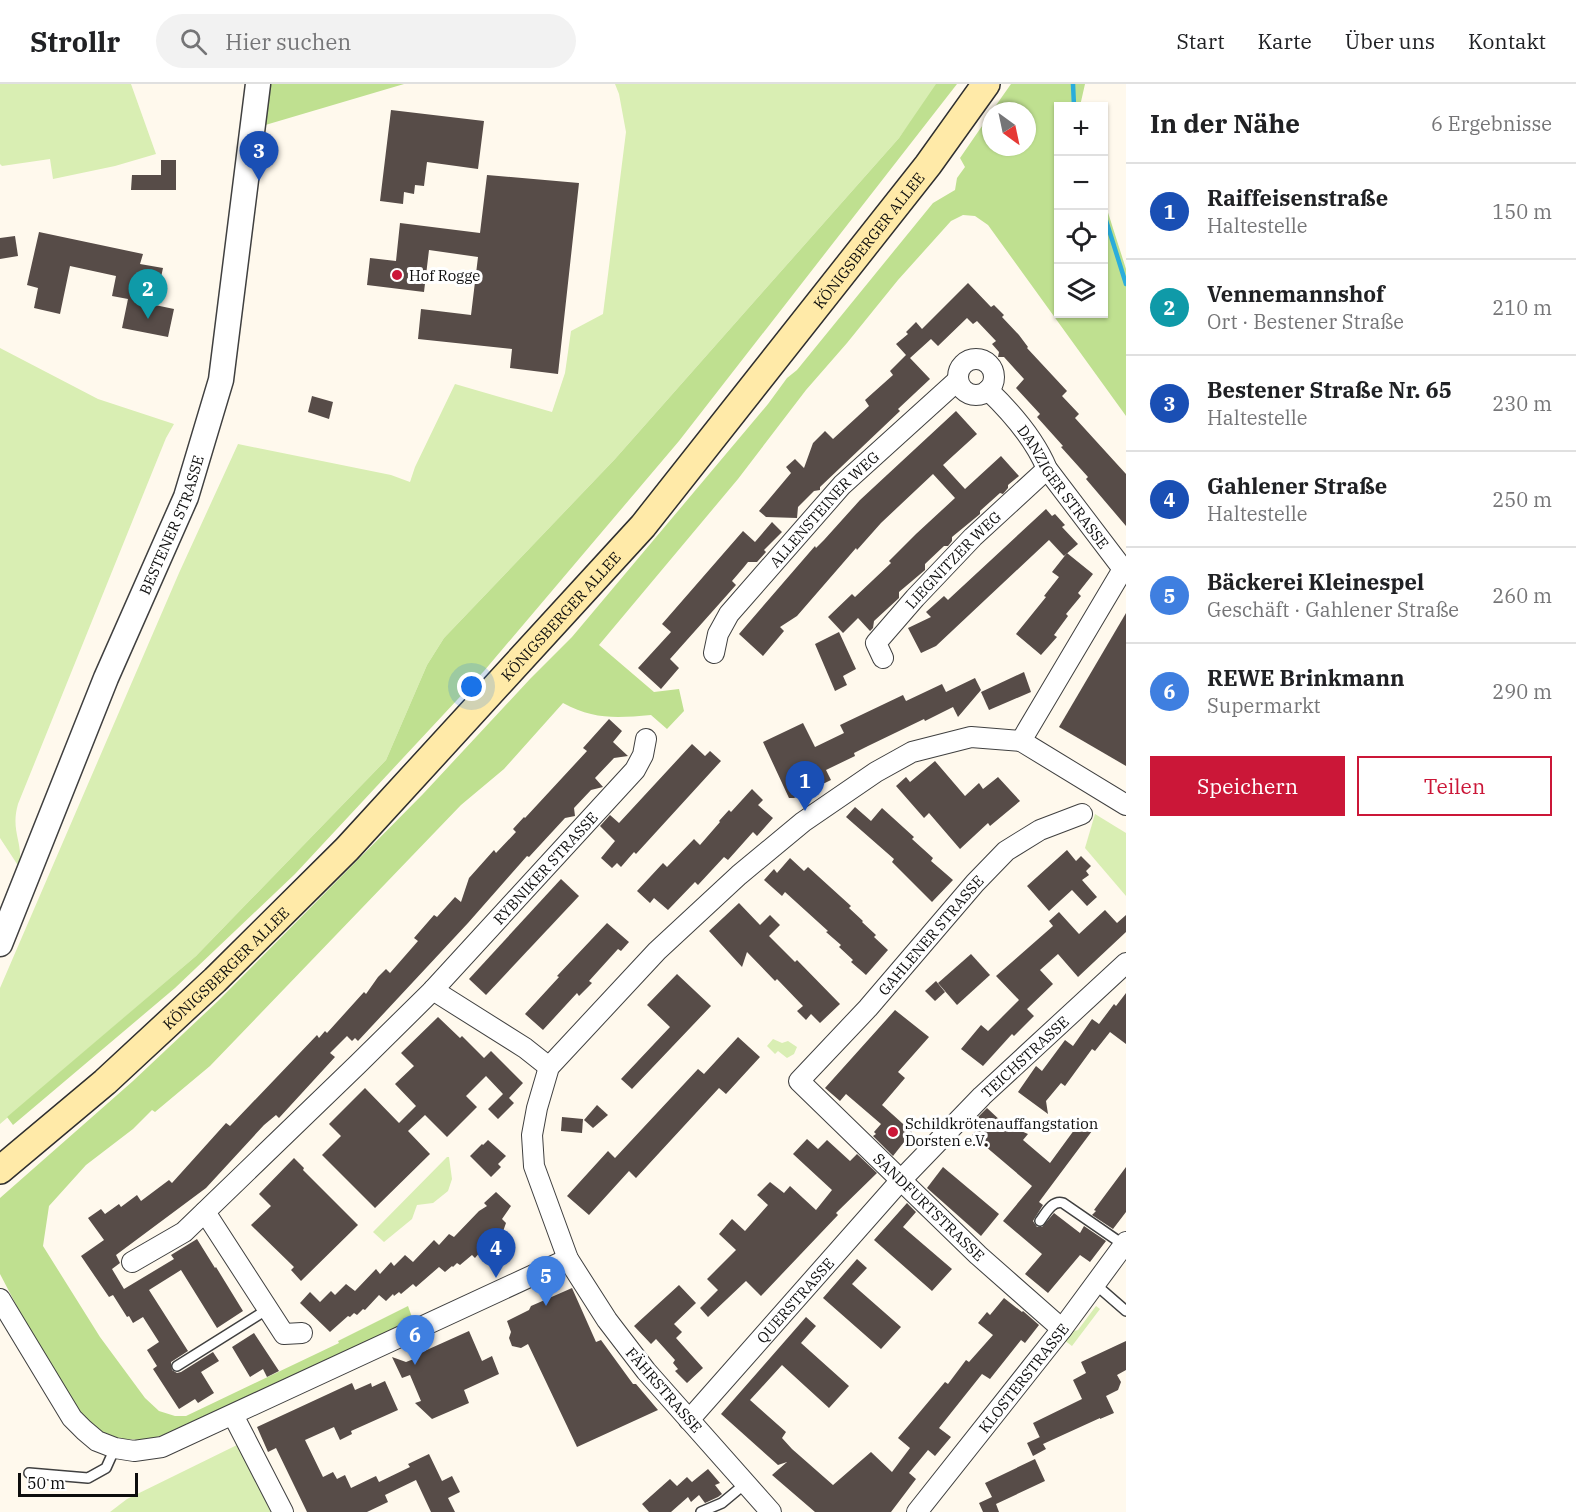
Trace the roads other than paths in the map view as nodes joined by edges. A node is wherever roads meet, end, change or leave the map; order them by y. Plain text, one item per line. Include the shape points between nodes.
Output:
1 (258, 84) edge
2 (986, 84) edge
3 (958, 380) junction
4 (988, 390) junction
5 (1047, 469) junction
6 (1125, 569) edge
7 (714, 653) dead end
8 (883, 658) dead end
9 (646, 739) dead end
10 (1021, 741) junction
11 (1126, 805) edge
12 (1082, 814) dead end
13 (0, 944) edge
14 (1126, 963) edge
15 (433, 990) junction
16 (549, 1067) junction
17 (799, 1081) joint
18 (0, 1170) edge
19 (901, 1180) junction
20 (206, 1212) junction
21 (1040, 1221) dead end
22 (1125, 1244) edge
23 (568, 1259) junction
24 (132, 1262) dead end
25 (1095, 1284) junction
26 (0, 1299) edge
27 (268, 1309) junction
28 (1126, 1311) edge
29 (1062, 1329) junction
30 (302, 1333) dead end
31 (177, 1366) dead end
32 (233, 1415) junction
33 (689, 1420) junction
34 (115, 1448) junction
35 (29, 1473) dead end
36 (746, 1483) junction
37 (284, 1512) edge
38 (701, 1512) edge
39 (771, 1512) edge
40 (916, 1512) edge

1 - 13 street, BESTENER STRASSE via 221,380 186,497 106,678
2 - 18 main road, KÖNIGSBERGER ALLEE via 928,165 635,534 347,849 105,1082
3 - 4 street via 968,393 979,395
3 - 4 street via 964,363 981,359 994,373
3 - 7 street, ALLENSTEINER WEG via 842,485 729,614 717,634
4 - 5 street, DANZIGER STRASSE via 1041,454
5 - 6 street, DANZIGER STRASSE
5 - 8 street, LIEGNITZER WEG via 973,537 915,598 876,643
6 - 10 street, DANZIGER STRASSE
9 - 15 street, RYBNIKER STRASSE via 635,770
10 - 11 street
10 - 16 street via 971,737 912,752 816,813 739,875 657,951
12 - 17 street, GAHLENER STRASSE via 1040,830 1006,852
14 - 19 street, TEICHSTRASSE via 982,1096
15 - 16 street
15 - 20 street, RYBNIKER STRASSE
16 - 23 street, FÄHRSTRASSE via 532,1135 534,1166
17 - 19 street, SANDFURTSTRASSE
19 - 29 street, SANDFURTSTRASSE
19 - 33 street, QUERSTRASSE
20 - 24 street, RYBNIKER STRASSE via 184,1232
20 - 27 street
21 - 22 lane via 1053,1205 1063,1203
22 - 25 street, KLOSTERSTRASSE
23 - 32 street
23 - 33 street, FÄHRSTRASSE via 630,1351
25 - 28 lane
25 - 29 street, KLOSTERSTRASSE
26 - 34 street via 72,1418 97,1441
27 - 30 street via 284,1334
27 - 31 lane
29 - 40 street, KLOSTERSTRASSE
32 - 34 street via 162,1447 134,1451
32 - 37 street
33 - 36 street, FÄHRSTRASSE
34 - 35 lane via 106,1468 88,1478
36 - 38 lane via 722,1503
36 - 39 street, FÄHRSTRASSE

